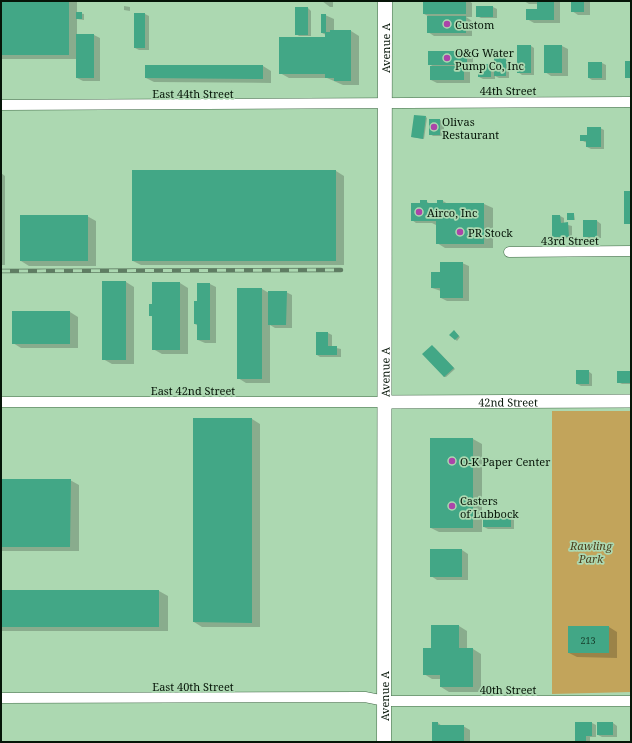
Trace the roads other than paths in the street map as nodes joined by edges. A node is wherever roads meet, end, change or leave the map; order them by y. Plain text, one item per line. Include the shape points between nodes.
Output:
1 (385, 1) edge
2 (385, 102) junction
3 (631, 102) edge
4 (1, 105) edge
5 (631, 251) edge
6 (509, 252) dead end
7 (631, 401) edge
8 (1, 402) edge
9 (385, 402) junction
10 (1, 698) edge
11 (384, 701) junction
12 (631, 701) edge
13 (384, 742) edge

1 - 2 main road, Avenue A
2 - 3 street, 44th Street
2 - 4 street, East 44th Street
2 - 9 main road, Avenue A
5 - 6 street, 43rd Street
7 - 9 street, 42nd Street
8 - 9 street, East 42nd Street
9 - 11 main road, Avenue A
10 - 11 street, East 40th Street via 365,697
11 - 12 street, 40th Street
11 - 13 main road, Avenue A

